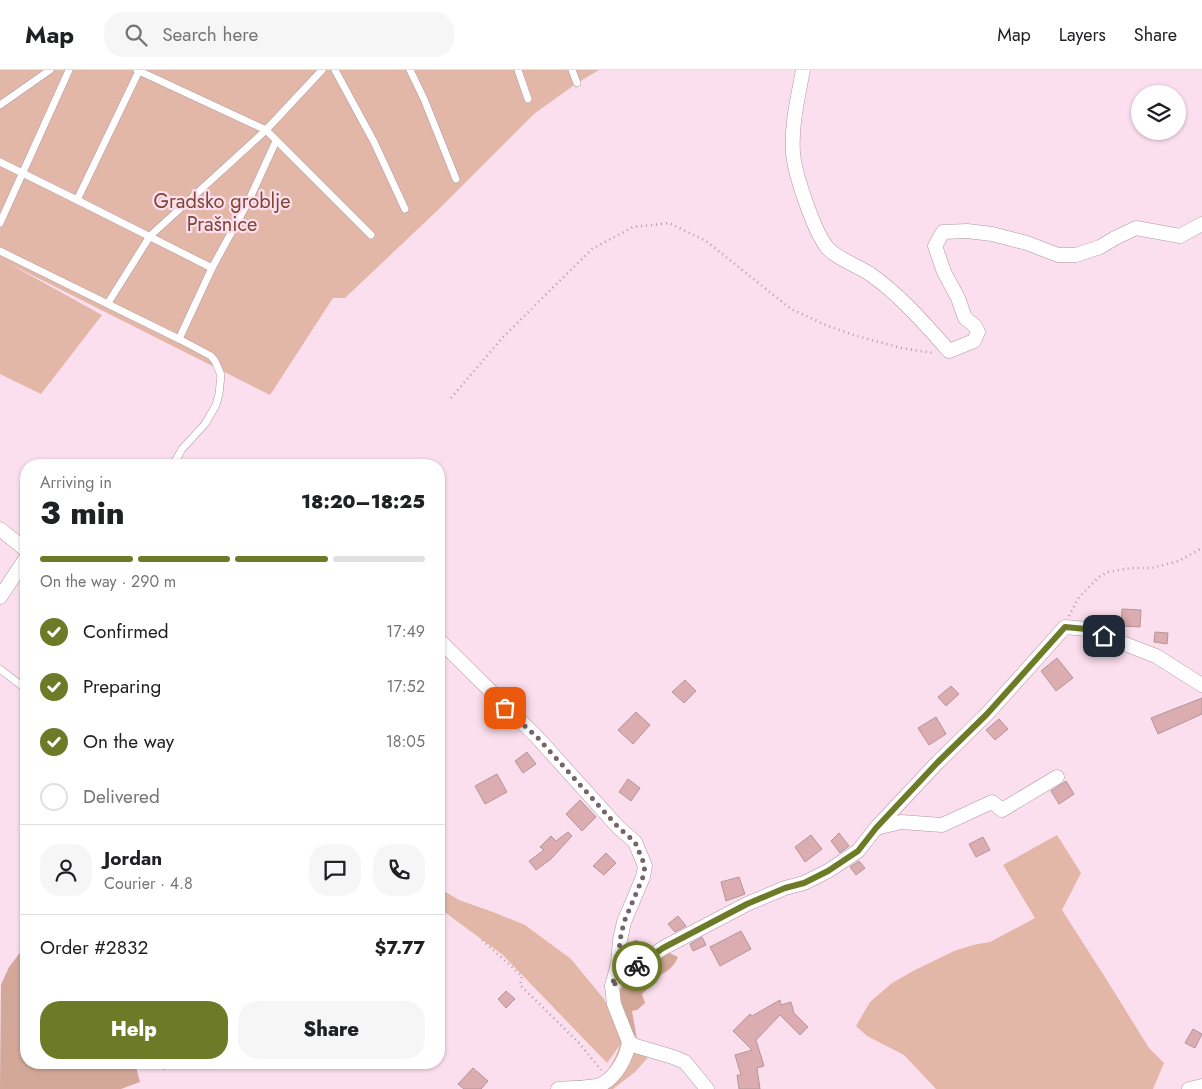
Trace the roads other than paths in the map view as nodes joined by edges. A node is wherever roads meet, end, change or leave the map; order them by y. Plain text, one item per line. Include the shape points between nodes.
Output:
1 (50, 70) edge
2 (69, 70) edge
3 (322, 70) edge
4 (335, 70) edge
5 (410, 70) edge
6 (518, 70) edge
7 (572, 70) edge
8 (803, 70) edge
9 (138, 71) edge
10 (577, 83) dead end
11 (528, 99) dead end
12 (0, 105) edge
13 (266, 130) junction
14 (276, 141) junction
15 (0, 162) edge
16 (24, 173) junction
17 (456, 179) dead end
18 (77, 200) junction
19 (406, 209) dead end
20 (0, 223) edge
21 (1202, 224) edge
22 (371, 235) dead end
23 (150, 236) junction
24 (0, 251) edge
25 (212, 268) junction
26 (108, 303) junction
27 (180, 339) junction
28 (176, 459) edge
29 (0, 529) edge
30 (20, 545) edge
31 (20, 567) edge
32 (0, 597) edge
33 (445, 646) edge
34 (0, 669) edge
35 (20, 684) edge
36 (1202, 685) edge
37 (1057, 777) dead end
38 (876, 828) junction
39 (612, 986) junction
40 (629, 1042) junction
41 (1202, 1086) edge
42 (558, 1089) edge
43 (707, 1089) edge
44 (1189, 1089) edge

1 - 12 lane
2 - 16 lane
3 - 13 lane
4 - 19 lane
5 - 17 lane
6 - 11 lane
7 - 10 lane
8 - 21 street via 794,118 793,154 809,210 826,247 870,273 949,351 974,340 978,332 965,318 934,246 943,232 992,234 1058,255 1076,255 1100,247 1136,228 1180,236
9 - 13 lane
9 - 18 lane
13 - 14 lane
13 - 23 lane
14 - 22 lane
14 - 25 lane
15 - 16 lane
16 - 18 lane
16 - 20 lane
18 - 23 lane
23 - 25 lane
23 - 26 lane
24 - 26 lane
25 - 27 lane
26 - 27 lane
27 - 28 lane via 215,361 221,382 211,414
29 - 30 street
31 - 32 street
33 - 39 street via 537,737 635,842 645,866 624,922
34 - 35 lane
36 - 38 street via 1156,656 1086,629 1065,627 987,714
37 - 38 street via 1002,810 992,802 942,825 901,822
38 - 39 street via 858,851 828,871 747,904 663,948
39 - 40 street via 614,1004
40 - 42 street via 628,1052 613,1075 600,1085
40 - 43 street via 685,1062
41 - 44 street

